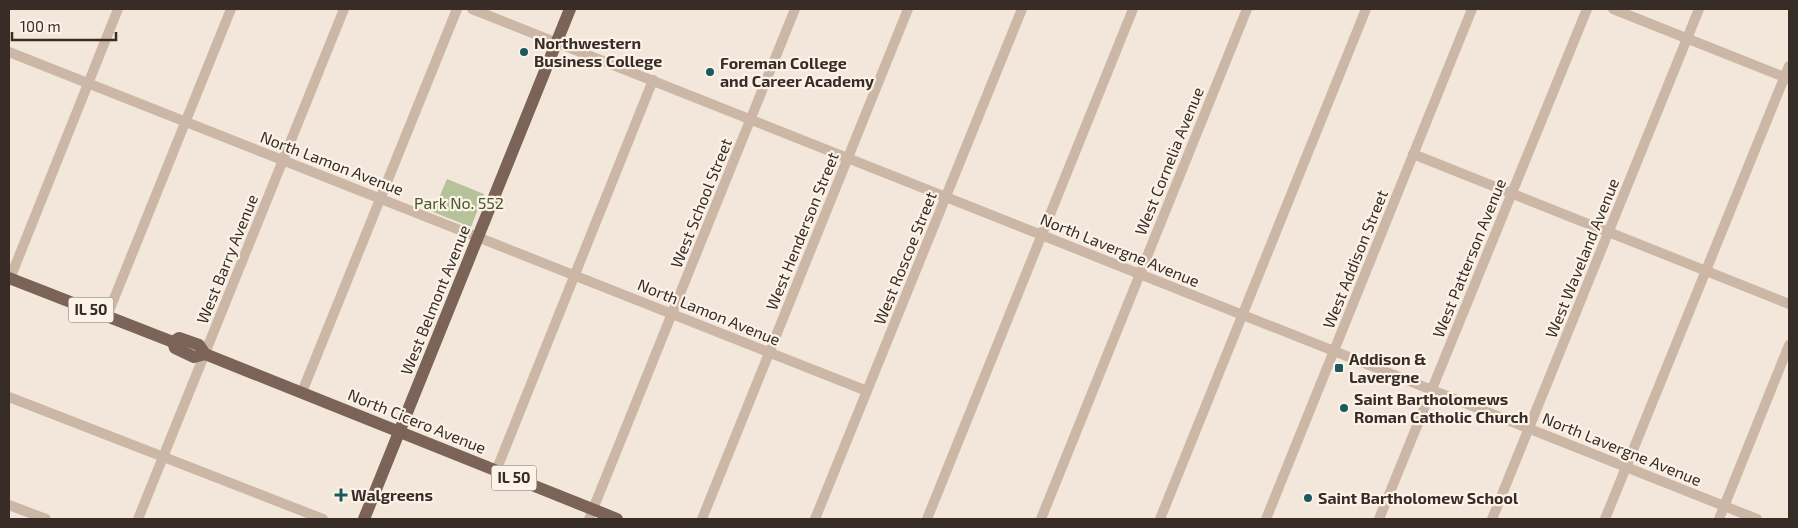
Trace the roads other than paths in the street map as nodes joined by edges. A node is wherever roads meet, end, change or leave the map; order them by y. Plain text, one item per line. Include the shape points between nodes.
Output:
1 (118, 9) edge
2 (231, 9) edge
3 (344, 9) edge
4 (456, 9) edge
5 (472, 9) edge
6 (570, 9) edge
7 (795, 9) edge
8 (908, 9) edge
9 (1022, 9) edge
10 (1133, 9) edge
11 (1247, 9) edge
12 (1366, 9) edge
13 (1472, 9) edge
14 (1587, 9) edge
15 (1613, 9) edge
16 (1699, 9) edge
17 (1687, 38) junction
18 (557, 42) junction
19 (9, 52) edge
20 (1789, 66) edge
21 (1787, 78) edge
22 (654, 80) junction
23 (88, 83) junction
24 (751, 119) junction
25 (186, 122) junction
26 (1413, 154) junction
27 (848, 158) junction
28 (283, 160) junction
29 (1512, 193) junction
30 (946, 197) junction
31 (380, 198) junction
32 (1608, 232) junction
33 (1042, 235) junction
34 (478, 236) junction
35 (1706, 271) junction
36 (1140, 274) junction
37 (575, 275) junction
38 (9, 279) edge
39 (1789, 304) edge
40 (672, 314) junction
41 (1244, 315) junction
42 (106, 316) junction
43 (1789, 345) edge
44 (1334, 351) junction
45 (769, 352) junction
46 (205, 354) junction
47 (1432, 390) junction
48 (867, 391) junction
49 (302, 392) junction
50 (9, 396) edge
51 (1529, 428) junction
52 (400, 432) junction
53 (163, 457) junction
54 (1626, 467) junction
55 (496, 471) junction
56 (9, 505) edge
57 (1724, 506) junction
58 (591, 514) edge
59 (46, 519) edge
60 (138, 519) edge
61 (323, 519) edge
62 (364, 519) edge
63 (617, 519) edge
64 (702, 519) edge
65 (815, 519) edge
66 (928, 519) edge
67 (1041, 519) edge
68 (1160, 519) edge
69 (1266, 519) edge
70 (1379, 519) edge
71 (1492, 519) edge
72 (1605, 519) edge
73 (1719, 519) edge
74 (1757, 519) edge

1 - 23 street
2 - 25 street
3 - 28 street, West Barry Avenue
4 - 31 street
5 - 18 street, North Lavergne Avenue
6 - 18 main road, West Belmont Avenue
7 - 24 street, West School Street
8 - 27 street, West Henderson Street
9 - 30 street, West Roscoe Street
10 - 33 street
11 - 36 street, West Cornelia Avenue
12 - 41 street
13 - 26 street, West Addison Street
14 - 29 street, West Patterson Avenue
15 - 17 street
16 - 17 street, West Waveland Avenue
17 - 21 street
17 - 32 street, West Waveland Avenue
18 - 22 street, North Lavergne Avenue
18 - 34 main road, West Belmont Avenue
19 - 23 street, North Lamon Avenue
20 - 21 street
21 - 35 street
22 - 24 street, North Lavergne Avenue
22 - 37 street
23 - 25 street, North Lamon Avenue
23 - 38 street
24 - 27 street, North Lavergne Avenue
24 - 40 street, West School Street
25 - 28 street, North Lamon Avenue
25 - 42 street
26 - 29 street
26 - 44 street, West Addison Street
27 - 30 street, North Lavergne Avenue
27 - 45 street, West Henderson Street
28 - 31 street, North Lamon Avenue
28 - 46 street, West Barry Avenue
29 - 32 street
29 - 47 street, West Patterson Avenue
30 - 33 street, North Lavergne Avenue
30 - 48 street, West Roscoe Street
31 - 34 street, North Lamon Avenue
31 - 49 street
32 - 35 street
32 - 51 street, West Waveland Avenue
33 - 36 street, North Lavergne Avenue
33 - 66 street
34 - 37 street, North Lamon Avenue
34 - 52 main road, West Belmont Avenue
35 - 39 street
35 - 54 street
36 - 41 street, North Lavergne Avenue
36 - 67 street, West Cornelia Avenue
37 - 40 street, North Lamon Avenue
37 - 55 street
38 - 42 main road, North Cicero Avenue / IL 50
40 - 45 street, North Lamon Avenue
40 - 58 street, West School Street
41 - 44 street, North Lavergne Avenue
41 - 68 street
42 - 46 main road, North Cicero Avenue / IL 50 via 173,342 175,348 194,357
43 - 57 street
44 - 47 street, North Lavergne Avenue
44 - 69 street, West Addison Street
45 - 48 street, North Lamon Avenue
45 - 64 street, West Henderson Street
46 - 49 main road, North Cicero Avenue / IL 50
46 - 53 street, West Barry Avenue
47 - 51 street, North Lavergne Avenue
47 - 70 street, West Patterson Avenue
48 - 65 street, West Roscoe Street
49 - 52 main road, North Cicero Avenue / IL 50
50 - 53 street
51 - 54 street, North Lavergne Avenue
51 - 71 street, West Waveland Avenue
52 - 55 main road, North Cicero Avenue / IL 50
52 - 62 main road, West Belmont Avenue
53 - 60 street, West Barry Avenue
53 - 61 street
54 - 57 street, North Lavergne Avenue
54 - 72 street
55 - 58 main road, North Cicero Avenue / IL 50
56 - 59 street
57 - 73 street
57 - 74 street, North Lavergne Avenue
58 - 63 main road, North Cicero Avenue / IL 50

